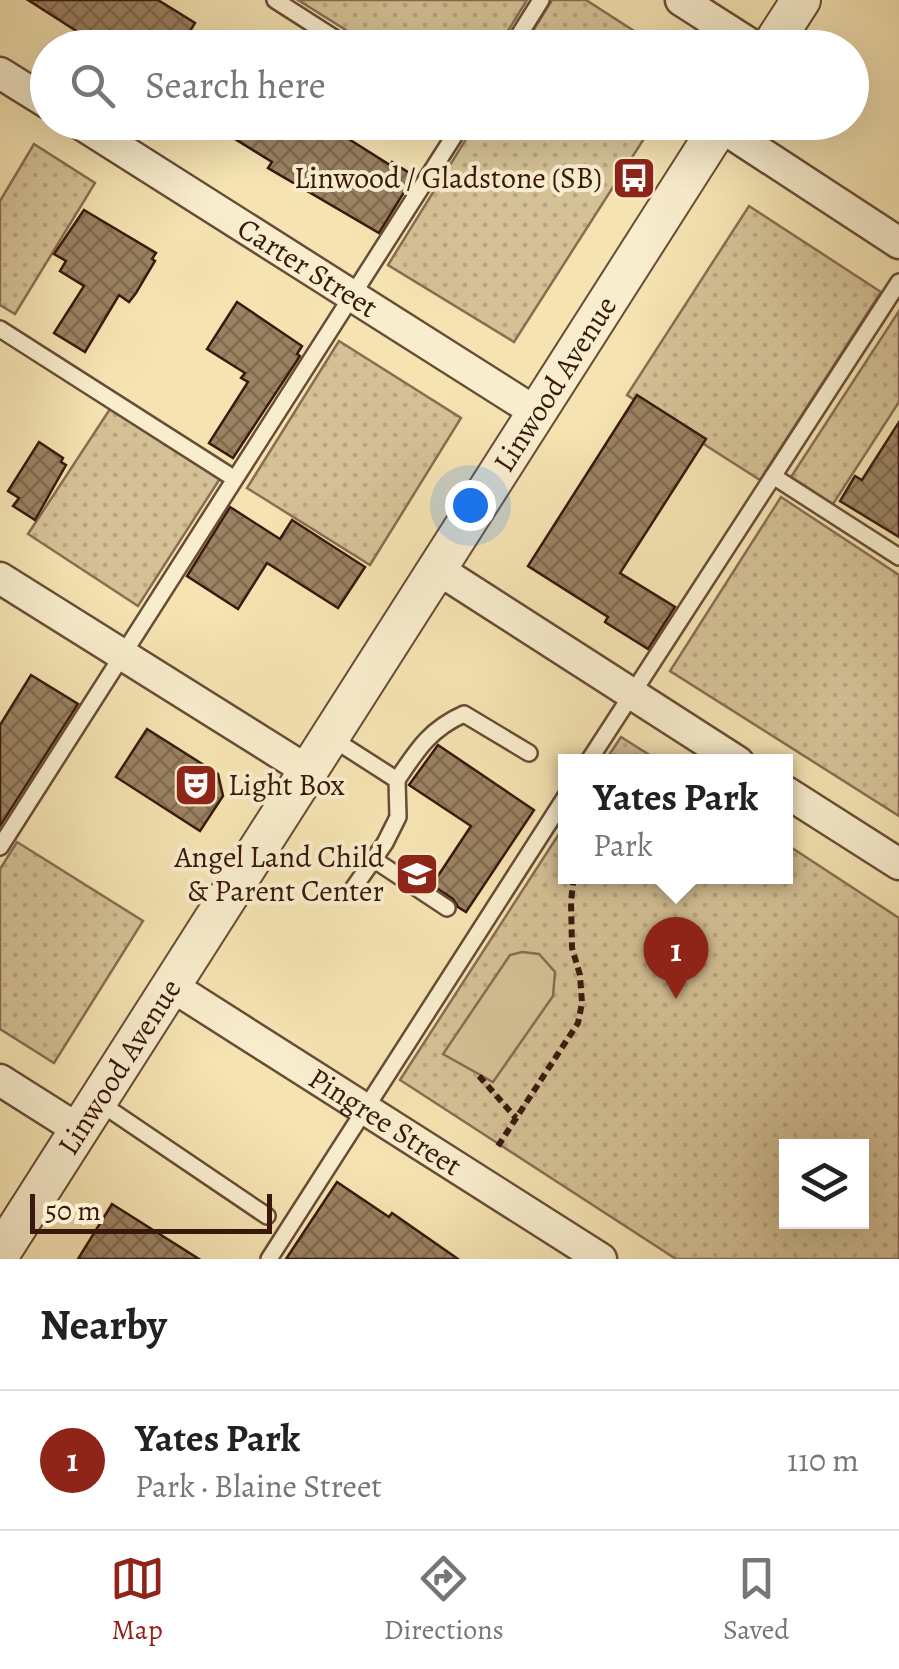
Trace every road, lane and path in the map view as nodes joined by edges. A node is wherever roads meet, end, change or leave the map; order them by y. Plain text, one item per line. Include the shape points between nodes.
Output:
1 (275, 0) edge
2 (541, 0) edge
3 (680, 0) edge
4 (801, 0) edge
5 (322, 30) edge
6 (522, 30) edge
7 (728, 30) edge
8 (782, 30) edge
9 (0, 73) edge
10 (30, 92) edge
11 (106, 140) edge
12 (452, 140) edge
13 (711, 140) edge
14 (745, 140) edge
15 (899, 243) edge
16 (899, 282) edge
17 (352, 296) junction
18 (0, 329) edge
19 (538, 413) junction
20 (773, 476) junction
21 (235, 479) junction
22 (899, 556) edge
23 (436, 568) junction
24 (0, 578) edge
25 (123, 655) junction
26 (633, 694) junction
27 (330, 737) junction
28 (529, 753) dead end
29 (593, 754) edge
30 (726, 754) edge
31 (308, 771) junction
32 (397, 780) junction
33 (793, 796) edge
34 (558, 808) edge
35 (1, 843) edge
36 (373, 859) junction
37 (899, 864) edge
38 (573, 884) edge
39 (350, 893) dead end
40 (447, 908) dead end
41 (170, 985) junction
42 (478, 1076) dead end
43 (0, 1080) edge
44 (364, 1108) junction
45 (88, 1116) junction
46 (516, 1118) junction
47 (498, 1146) dead end
48 (267, 1216) dead end
49 (0, 1254) edge
50 (268, 1259) edge
51 (601, 1259) edge

1 - 5 lane
2 - 6 lane
3 - 7 street
4 - 8 street
9 - 10 street
11 - 17 street, Carter Street
12 - 17 lane
13 - 19 street, Linwood Avenue
14 - 15 street
16 - 20 lane
17 - 19 street, Carter Street
17 - 21 lane
18 - 21 lane
19 - 23 street, Linwood Avenue
20 - 22 lane
20 - 26 lane
21 - 25 lane
23 - 26 street
23 - 27 street, Linwood Avenue
24 - 25 street
25 - 31 street
25 - 35 lane
26 - 29 lane
26 - 30 street
27 - 31 street, Linwood Avenue
27 - 32 lane
28 - 32 lane via 464,714 424,741
31 - 41 street, Linwood Avenue
32 - 36 lane via 398,817
33 - 37 street
34 - 44 lane
36 - 39 lane
36 - 40 lane
38 - 46 path via 578,1023
41 - 44 street, Pingree Street
41 - 45 street, Linwood Avenue
42 - 46 path
43 - 45 street
44 - 50 lane
44 - 51 street, Pingree Street
45 - 48 lane
45 - 49 street, Linwood Avenue
46 - 47 path

